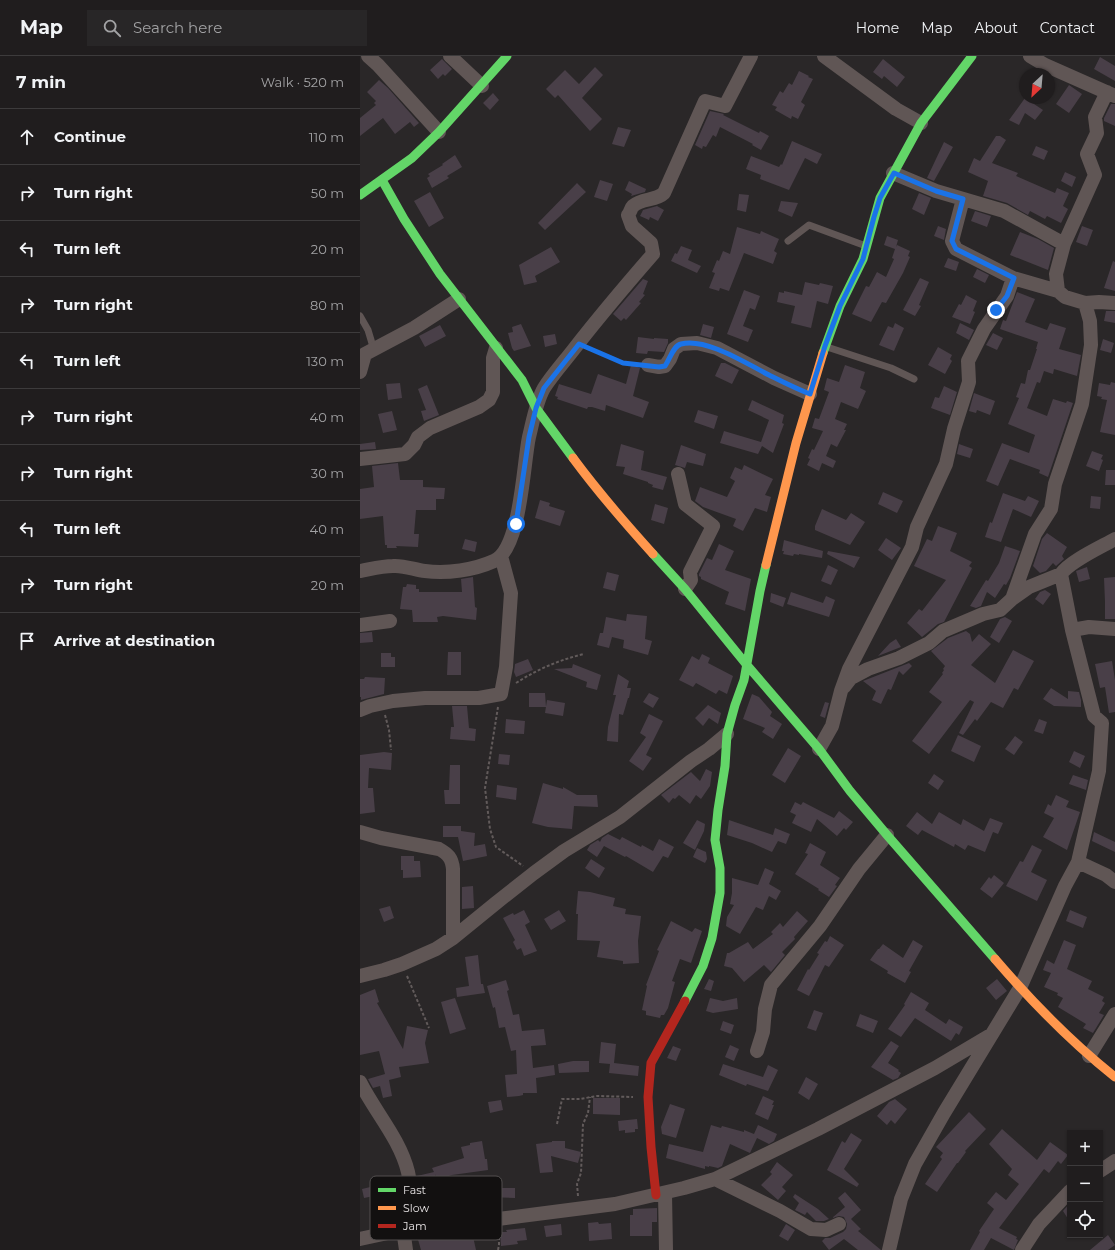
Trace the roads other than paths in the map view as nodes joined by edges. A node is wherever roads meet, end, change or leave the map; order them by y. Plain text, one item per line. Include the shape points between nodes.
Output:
1 (368, 56) edge
2 (450, 56) edge
3 (507, 56) edge
4 (751, 56) edge
5 (824, 56) edge
6 (972, 56) edge
7 (1030, 56) edge
8 (482, 86) junction
9 (1111, 94) edge
10 (921, 122) junction
11 (439, 132) junction
12 (894, 173) junction
13 (382, 180) junction
14 (360, 195) edge
15 (963, 199) junction
16 (788, 241) dead end
17 (1064, 244) junction
18 (866, 246) junction
19 (1014, 278) junction
20 (1058, 291) junction
21 (459, 299) junction
22 (1085, 303) junction
23 (1115, 304) edge
24 (360, 316) edge
25 (825, 346) junction
26 (496, 348) junction
27 (374, 350) junction
28 (648, 365) road end
29 (360, 372) edge
30 (914, 379) dead end
31 (810, 394) junction
32 (536, 408) junction
33 (360, 459) edge
34 (678, 474) dead end
35 (1115, 539) edge
36 (501, 556) junction
37 (360, 571) edge
38 (1061, 574) junction
39 (685, 589) junction
40 (1012, 599) junction
41 (390, 621) dead end
42 (360, 625) edge
43 (1115, 629) edge
44 (1072, 630) junction
45 (746, 664) junction
46 (841, 691) junction
47 (360, 710) edge
48 (1109, 723) edge
49 (726, 734) junction
50 (819, 749) junction
51 (360, 832) edge
52 (887, 835) junction
53 (1078, 862) junction
54 (1115, 882) edge
55 (453, 938) junction
56 (360, 976) edge
57 (1020, 988) junction
58 (1115, 1014) edge
59 (991, 1035) junction
60 (757, 1051) dead end
61 (1089, 1056) junction
62 (1115, 1077) edge
63 (360, 1082) edge
64 (1115, 1161) edge
65 (1103, 1169) edge
66 (409, 1176) edge
67 (715, 1179) junction
68 (661, 1194) junction
69 (1067, 1194) edge
70 (502, 1218) edge
71 (839, 1224) dead end
72 (370, 1237) edge
73 (360, 1239) edge
74 (406, 1240) edge
75 (406, 1250) edge
76 (666, 1250) edge
77 (889, 1250) edge
78 (1022, 1250) edge

1 - 11 street
2 - 8 street
3 - 8 street
4 - 32 street via 725,106 705,101 664,193 660,198 648,199 634,206 628,215 632,226 651,243 653,254 544,388
5 - 10 street via 896,109
6 - 10 street
7 - 9 street
8 - 11 street
9 - 17 street via 1095,116 1097,133 1087,154 1095,175
10 - 12 street
11 - 13 street via 412,158
12 - 15 street via 936,191
12 - 18 street via 880,198
13 - 14 street
13 - 21 street via 404,219
15 - 17 street via 1004,211
15 - 19 street via 952,241 956,249
16 - 18 lane via 809,225
17 - 20 street via 1056,274
18 - 25 street via 863,259 840,306
19 - 20 street
19 - 46 street via 1007,296 984,329 968,361 969,382 946,464 917,527 912,547 849,669
20 - 22 street
21 - 26 street
21 - 27 street
22 - 23 street
22 - 40 street via 1090,321 1091,345 1082,404 1054,484 1051,508 1035,534
24 - 27 lane via 368,330
25 - 30 lane via 891,368
25 - 31 street
26 - 32 street via 522,380
26 - 33 street via 489,400 479,407 430,428 418,437 405,454
27 - 29 street via 365,354
28 - 31 street via 665,366 674,349 681,344 697,343 717,348
31 - 45 street via 760,591
32 - 36 street via 516,524
32 - 39 street via 630,530
34 - 39 street via 685,504 713,526 690,572 691,580
35 - 38 street via 1081,558
36 - 37 street via 482,565 445,572 394,566
36 - 47 street via 511,593 506,667 501,694 479,698 425,698 389,702
38 - 40 street via 1029,588
38 - 44 street
39 - 45 street
40 - 46 street via 1000,610 983,614 943,631 928,643 899,658 851,678
41 - 42 street
43 - 44 street via 1089,627
44 - 48 street via 1094,716
45 - 49 street via 744,680
45 - 50 street
46 - 50 street via 832,726
48 - 53 street
49 - 55 street via 620,817 564,851 534,873
49 - 68 street via 725,766 715,840 720,868 720,893 712,938 703,966 652,1063 648,1097 651,1147
50 - 52 street
51 - 55 street via 439,848 446,852 452,859 453,868
52 - 57 street
52 - 60 street via 859,869 820,926 771,985
53 - 54 street
53 - 57 street
55 - 56 street via 436,949 402,964
57 - 59 street
57 - 61 street
58 - 61 street
59 - 67 street via 935,1068
59 - 77 street via 915,1164 901,1199
61 - 62 street
63 - 66 street via 397,1144
64 - 65 street
67 - 68 street
67 - 71 street via 811,1229 826,1230
68 - 70 street via 615,1204
68 - 76 street
69 - 78 street via 1039,1224
72 - 73 street
74 - 75 street

